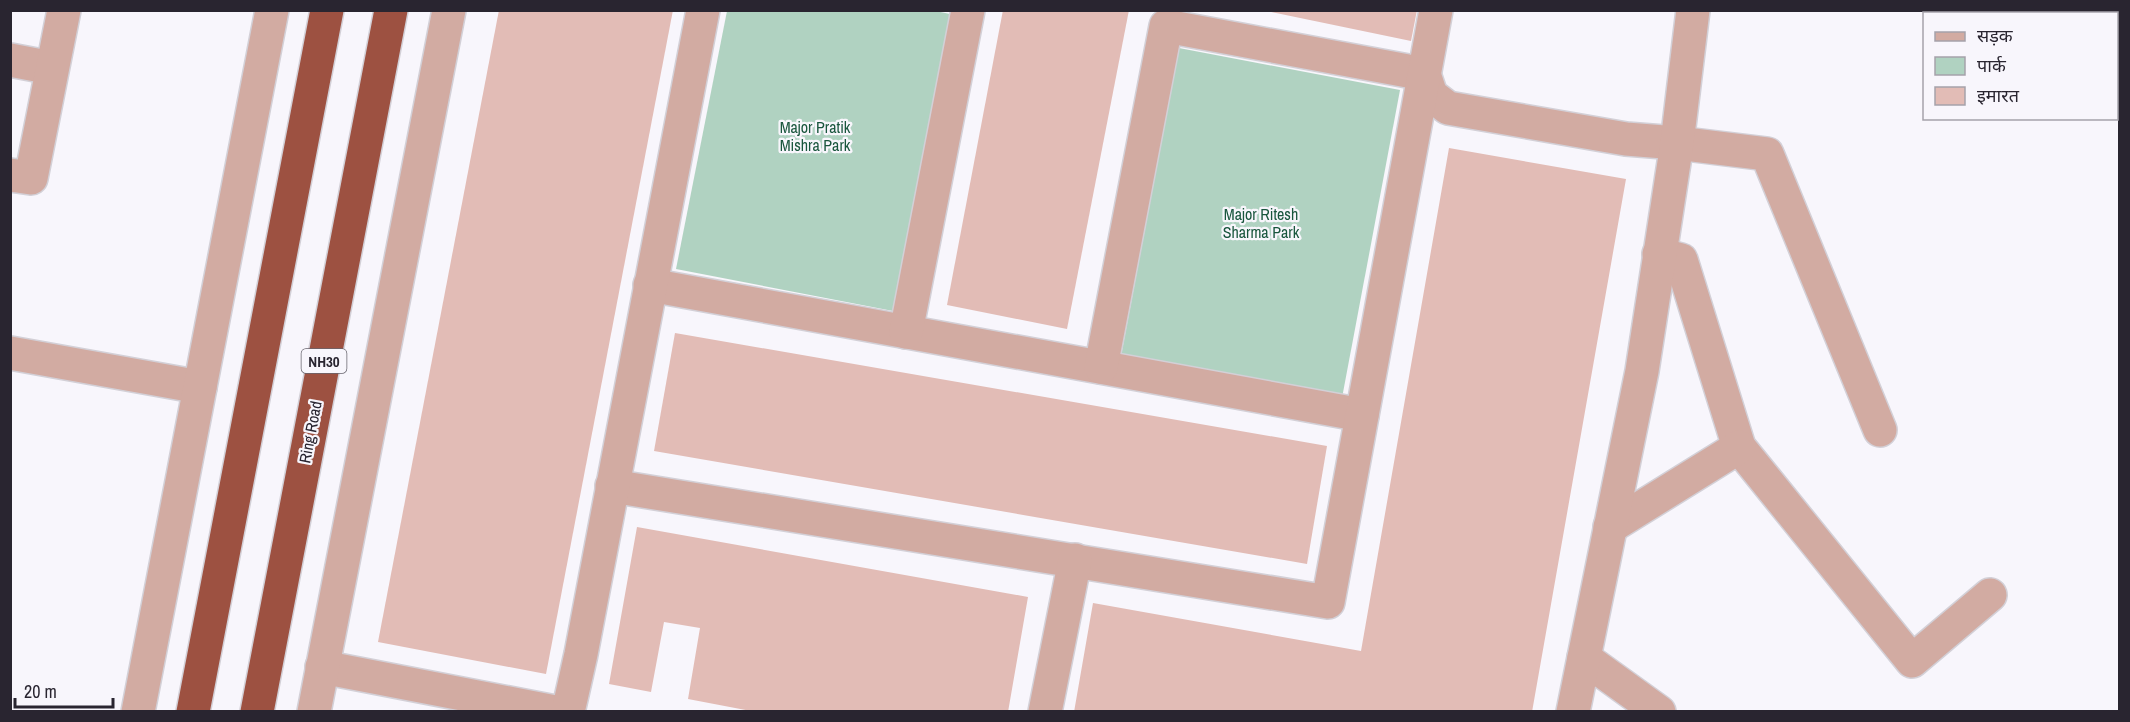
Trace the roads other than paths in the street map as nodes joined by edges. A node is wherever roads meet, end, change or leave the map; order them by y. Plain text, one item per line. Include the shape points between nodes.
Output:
1 (64, 10) edge
2 (272, 10) edge
3 (327, 10) edge
4 (391, 10) edge
5 (449, 10) edge
6 (703, 10) edge
7 (968, 10) edge
8 (1436, 10) edge
9 (1693, 10) edge
10 (10, 60) edge
11 (52, 68) junction
12 (1424, 74) junction
13 (1677, 143) junction
14 (10, 174) edge
15 (1659, 254) junction
16 (650, 285) junction
17 (906, 332) junction
18 (10, 352) edge
19 (1101, 367) junction
20 (200, 387) junction
21 (1362, 415) junction
22 (1880, 430) dead end
23 (1739, 447) junction
24 (612, 486) junction
25 (1610, 527) junction
26 (1075, 560) junction
27 (1989, 595) dead end
28 (1584, 658) junction
29 (322, 667) junction
30 (138, 711) edge
31 (194, 711) edge
32 (257, 711) edge
33 (314, 711) edge
34 (555, 711) edge
35 (568, 711) edge
36 (1045, 711) edge
37 (1573, 711) edge
38 (1659, 711) edge

1 - 11 street
2 - 20 street
3 - 31 highway
4 - 32 highway, Ring Road / NH30
5 - 29 street
6 - 16 street
7 - 17 street
8 - 12 street
9 - 13 street
10 - 11 street
11 - 14 street via 31,178
12 - 13 street via 1431,95 1448,108 1626,139
12 - 19 street via 1166,26
12 - 21 street
13 - 15 street
13 - 22 street via 1767,154
15 - 23 street via 1681,260
15 - 25 street via 1642,371
16 - 17 street
16 - 24 street
17 - 19 street
18 - 20 street
19 - 21 street
20 - 30 street
21 - 26 street via 1328,602
23 - 25 street
23 - 27 street via 1912,661
24 - 26 street
24 - 35 street
25 - 28 street
26 - 36 street
28 - 37 street
28 - 38 street
29 - 33 street
29 - 34 street

